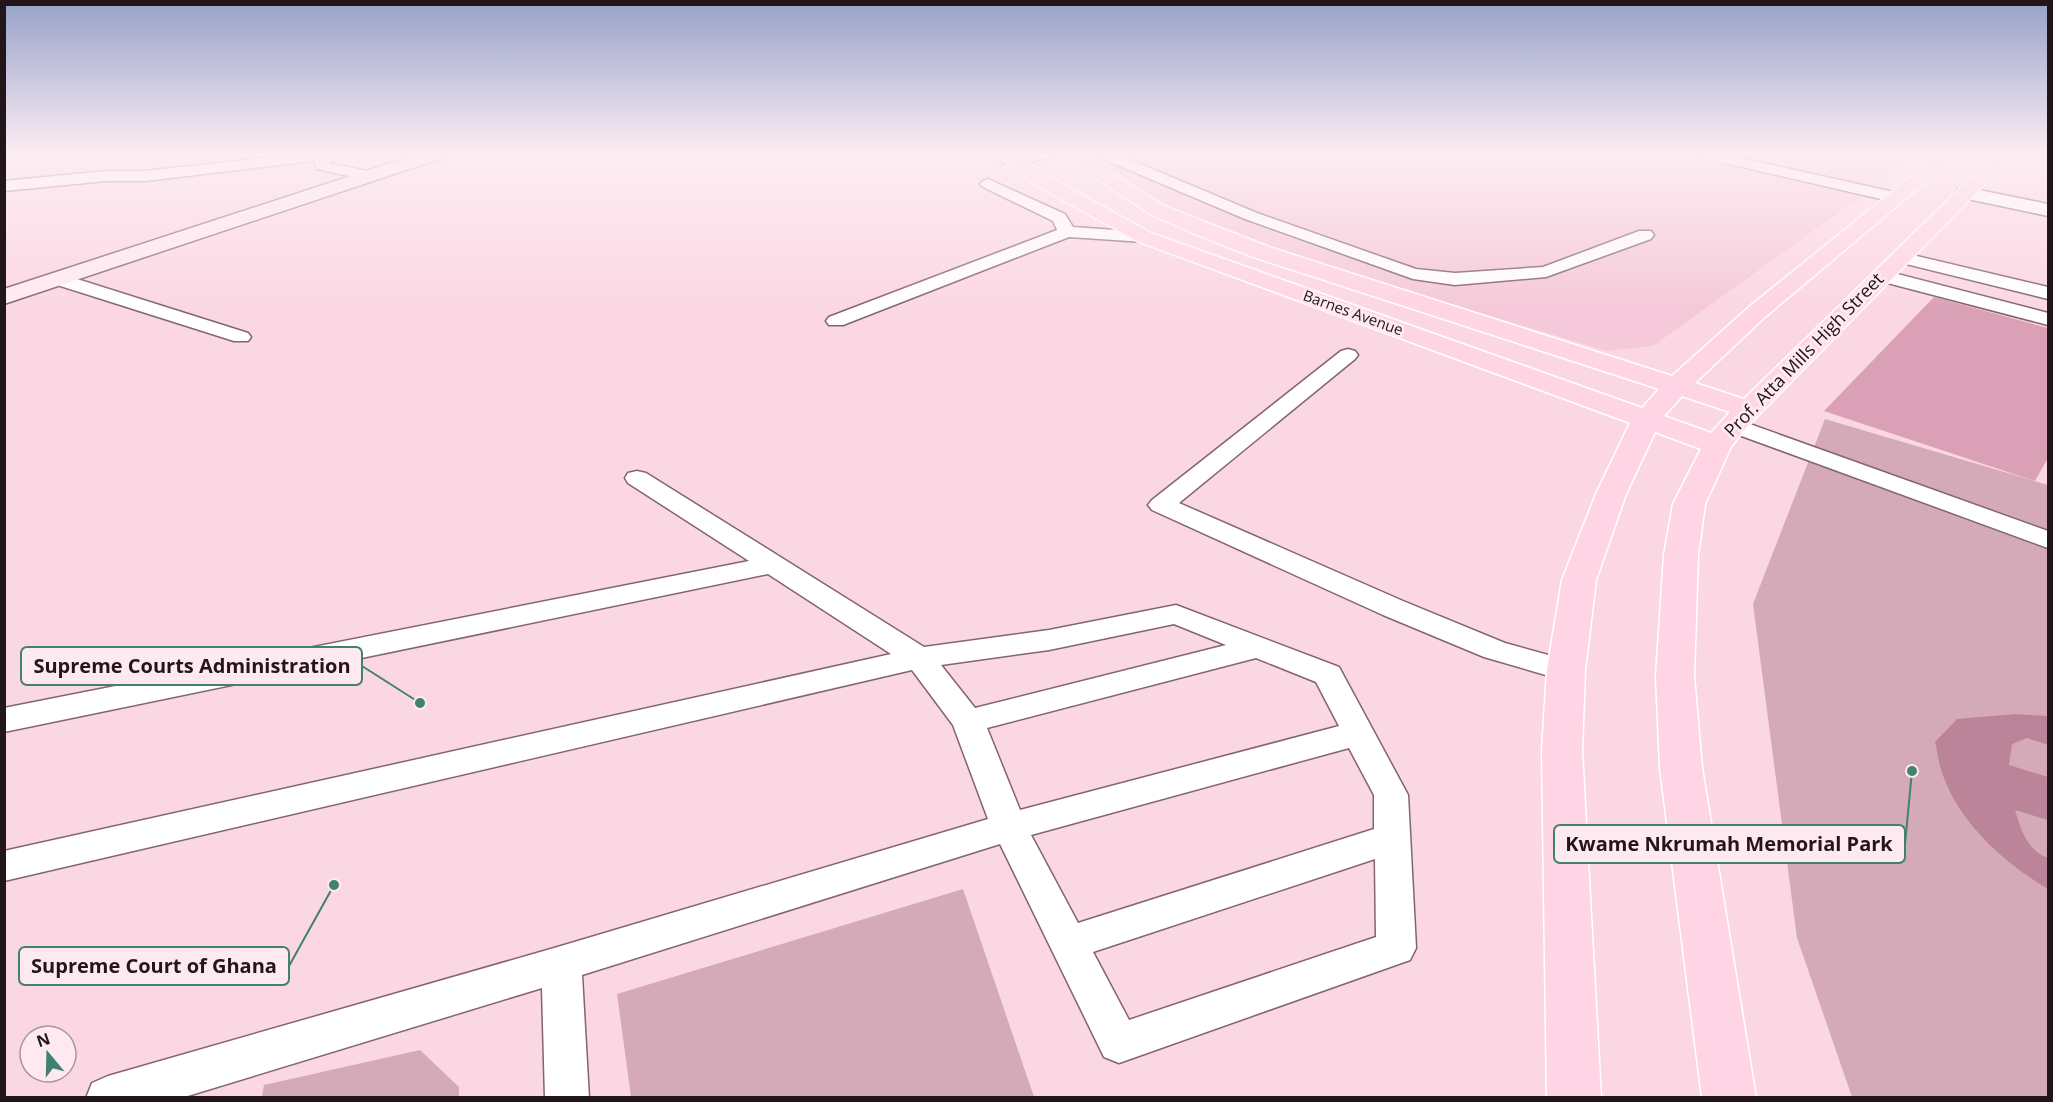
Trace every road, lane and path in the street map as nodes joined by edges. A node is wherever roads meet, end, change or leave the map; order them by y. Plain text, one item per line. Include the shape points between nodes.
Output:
1 (285, 204) edge
2 (1031, 204) edge
3 (1085, 204) edge
4 (1148, 204) edge
5 (1223, 204) edge
6 (1890, 204) edge
7 (1953, 204) edge
8 (2021, 204) edge
9 (2049, 210) edge
10 (1067, 232) junction
11 (1645, 235) dead end
12 (1144, 237) junction
13 (1900, 257) junction
14 (1882, 276) junction
15 (58, 279) junction
16 (2049, 293) edge
17 (4, 297) edge
18 (2049, 319) edge
19 (836, 321) dead end
20 (241, 337) dead end
21 (1348, 355) dead end
22 (1676, 387) junction
23 (1646, 420) junction
24 (1732, 426) junction
25 (637, 478) dead end
26 (2049, 540) edge
27 (773, 565) junction
28 (1259, 647) junction
29 (919, 658) junction
30 (1566, 669) junction
31 (4, 720) edge
32 (968, 721) junction
33 (1359, 733) junction
34 (1009, 827) junction
35 (1393, 838) junction
36 (4, 866) edge
37 (1068, 943) junction
38 (561, 964) junction
39 (108, 1098) edge
40 (567, 1098) edge
41 (1574, 1098) edge
42 (1729, 1098) edge

1 - 15 main road
2 - 10 lane via 1059,218
3 - 12 main road, Barnes Avenue
4 - 22 main road, Barnes Avenue via 1272,256
5 - 11 lane via 1413,274 1455,279 1546,272
6 - 22 main road via 1757,312
7 - 13 main road, Prof. Atta Mills High Street
8 - 9 street
10 - 12 lane
10 - 19 lane
12 - 23 main road, Barnes Avenue
13 - 14 main road, Prof. Atta Mills High Street
13 - 16 lane
14 - 18 lane
14 - 24 main road, Prof. Atta Mills High Street
15 - 17 main road
15 - 20 lane
21 - 30 lane via 1161,505 1495,650
22 - 23 main road
22 - 24 main road, Barnes Avenue
23 - 24 main road, Barnes Avenue
23 - 30 main road via 1611,494 1579,580
24 - 26 lane
24 - 42 main road, Prof. Atta Mills High Street via 1689,504 1681,555 1675,676 1681,768
25 - 27 lane
27 - 29 lane
27 - 31 lane
28 - 29 lane via 1176,614 1049,640
28 - 32 lane
28 - 33 lane via 1328,675
29 - 32 lane
29 - 36 lane
30 - 41 main road via 1562,750
32 - 34 lane
33 - 34 lane
33 - 35 lane via 1391,795
34 - 37 lane
34 - 38 lane
35 - 37 lane
35 - 37 lane via 1396,948 1119,1043
38 - 39 lane
38 - 40 lane

